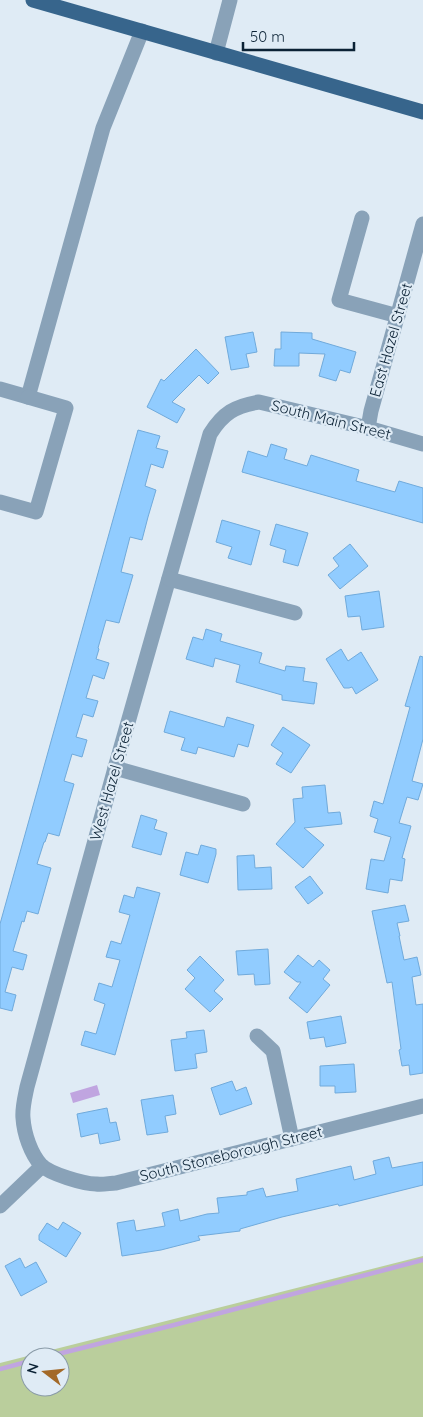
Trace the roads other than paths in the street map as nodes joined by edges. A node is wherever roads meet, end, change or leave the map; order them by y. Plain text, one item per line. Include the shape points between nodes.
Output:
1 (33, 0) edge
2 (230, 0) edge
3 (142, 32) junction
4 (216, 53) junction
5 (423, 112) edge
6 (362, 218) dead end
7 (423, 224) edge
8 (398, 316) junction
9 (0, 389) edge
10 (28, 397) junction
11 (238, 407) joint
12 (368, 428) junction
13 (423, 444) edge
14 (0, 502) edge
15 (169, 579) junction
16 (295, 613) dead end
17 (115, 768) junction
18 (243, 804) dead end
19 (257, 1036) dead end
20 (423, 1106) edge
21 (292, 1139) junction
22 (42, 1166) junction
23 (0, 1206) edge

1 - 3 main road
2 - 4 street
3 - 4 main road
3 - 10 street via 103,128
4 - 5 main road
6 - 8 street via 339,300
7 - 8 street, East Hazel Street
8 - 12 street, East Hazel Street
9 - 10 street
10 - 14 street via 66,408 36,512
11 - 12 street, South Main Street via 259,402
11 - 15 street, West Hazel Street via 222,417 210,434
12 - 13 street, South Main Street
15 - 16 street
15 - 17 street, West Hazel Street
17 - 18 street
17 - 22 street, West Hazel Street via 27,1087 23,1118 25,1130
19 - 21 street via 273,1051
20 - 21 street, South Stoneborough Street
21 - 22 street, South Stoneborough Street via 112,1183 84,1183
22 - 23 street

